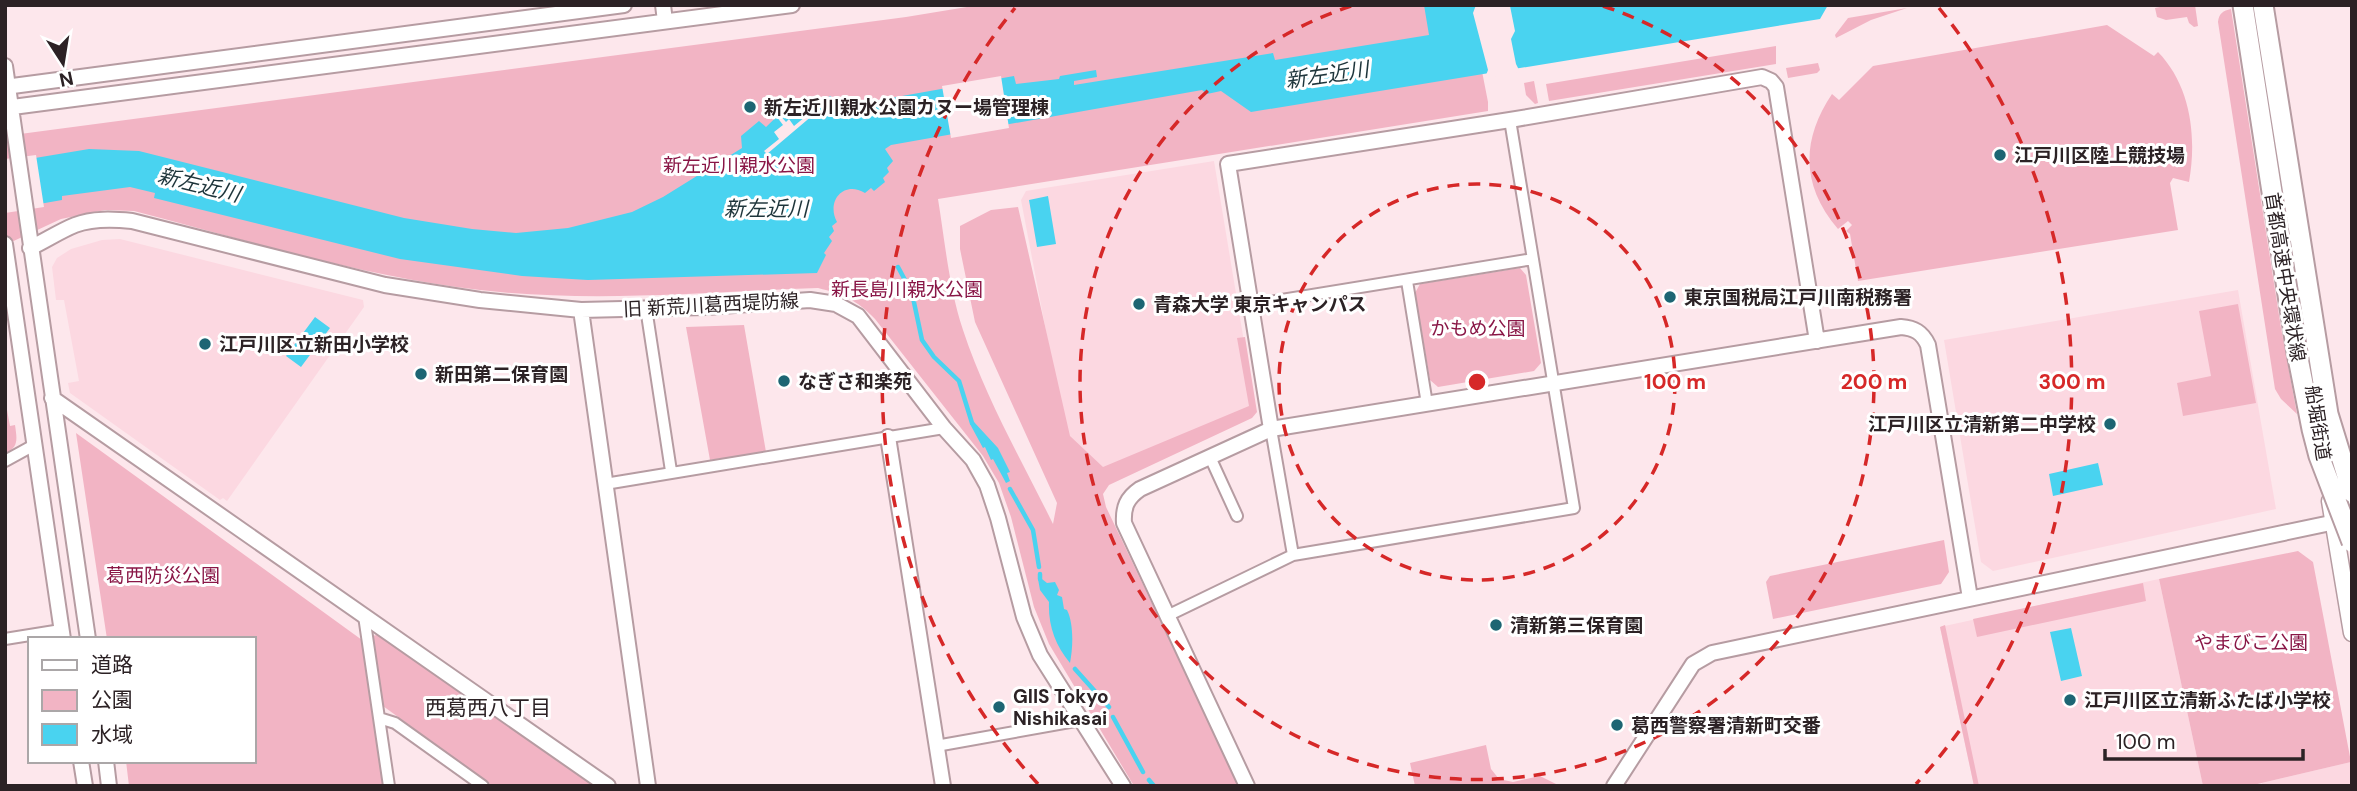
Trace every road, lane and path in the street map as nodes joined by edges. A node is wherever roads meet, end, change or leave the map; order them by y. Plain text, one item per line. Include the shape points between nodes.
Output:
1 (624, 5) edge
2 (663, 5) edge
3 (792, 5) edge
4 (2243, 5) edge
5 (2250, 5) edge
6 (2263, 5) edge
7 (2269, 5) edge
8 (665, 21) junction
9 (5, 66) edge
10 (7, 86) edge
11 (8, 107) edge
12 (1510, 120) junction
13 (5, 244) edge
14 (30, 248) junction
15 (1533, 259) junction
16 (8, 277) edge
17 (1407, 281) junction
18 (1250, 305) junction
19 (646, 308) junction
20 (581, 310) junction
21 (1817, 341) junction
22 (1553, 382) junction
23 (52, 398) junction
24 (1427, 404) junction
25 (944, 428) junction
26 (1271, 429) junction
27 (888, 437) junction
28 (36, 444) junction
29 (1210, 457) junction
30 (5, 461) edge
31 (671, 471) junction
32 (605, 484) junction
33 (2352, 492) edge
34 (2352, 508) edge
35 (1237, 516) dead end
36 (2352, 519) edge
37 (2333, 522) junction
38 (2352, 542) edge
39 (1293, 555) junction
40 (1970, 598) junction
41 (1169, 615) junction
42 (365, 616) junction
43 (2352, 633) edge
44 (62, 634) edge
45 (88, 637) edge
46 (5, 639) edge
47 (379, 718) junction
48 (1081, 720) junction
49 (936, 746) junction
50 (81, 763) edge
51 (106, 763) edge
52 (85, 786) edge
53 (109, 786) edge
54 (389, 786) edge
55 (483, 786) edge
56 (608, 786) edge
57 (648, 786) edge
58 (943, 786) edge
59 (1124, 786) edge
60 (1247, 786) edge
61 (1614, 786) edge

1 - 10 street
2 - 8 street
3 - 8 street
4 - 38 highway, 首都高速中央環状線, bridge via 2309,416
5 - 37 main road, 船堀街道
6 - 33 highway, 首都高速中央環状線, bridge via 2328,414
7 - 34 main road, 船堀街道
8 - 11 street
9 - 10 street
10 - 11 street
11 - 14 street via 17,139
12 - 15 street
12 - 18 street via 1228,164
12 - 21 street via 1762,77 1771,80 1776,87
13 - 16 street
14 - 20 street, 旧 新荒川葛西堤防線 via 75,225 105,219 132,221 385,285
14 - 23 street
15 - 17 street
15 - 22 street
16 - 28 street
17 - 18 street
17 - 24 street
18 - 26 street
19 - 20 street, 旧 新荒川葛西堤防線
19 - 25 street, 旧 新荒川葛西堤防線 via 810,300 836,304 858,316
19 - 31 street
20 - 32 street
21 - 22 street
21 - 40 street via 1900,327 1911,328 1924,338
22 - 24 street
22 - 39 street via 1574,508
23 - 42 street
23 - 45 street
24 - 26 street
25 - 27 street
25 - 48 street, 旧 新荒川葛西堤防線 via 973,460 987,485 1031,636
26 - 29 street
26 - 39 street
27 - 31 street
27 - 49 street
28 - 30 street
28 - 44 street
29 - 35 street
29 - 41 street via 1140,489 1125,504 1124,523
31 - 32 street
32 - 57 street
36 - 37 street
37 - 40 street
37 - 43 main road, 船堀街道
39 - 41 street
40 - 61 street via 1703,657 1685,674
41 - 60 street
42 - 47 street
42 - 56 street
44 - 46 street
47 - 54 street
47 - 55 street via 396,723
48 - 49 street
48 - 59 street, 旧 新荒川葛西堤防線
49 - 58 street
50 - 52 street
51 - 53 street

